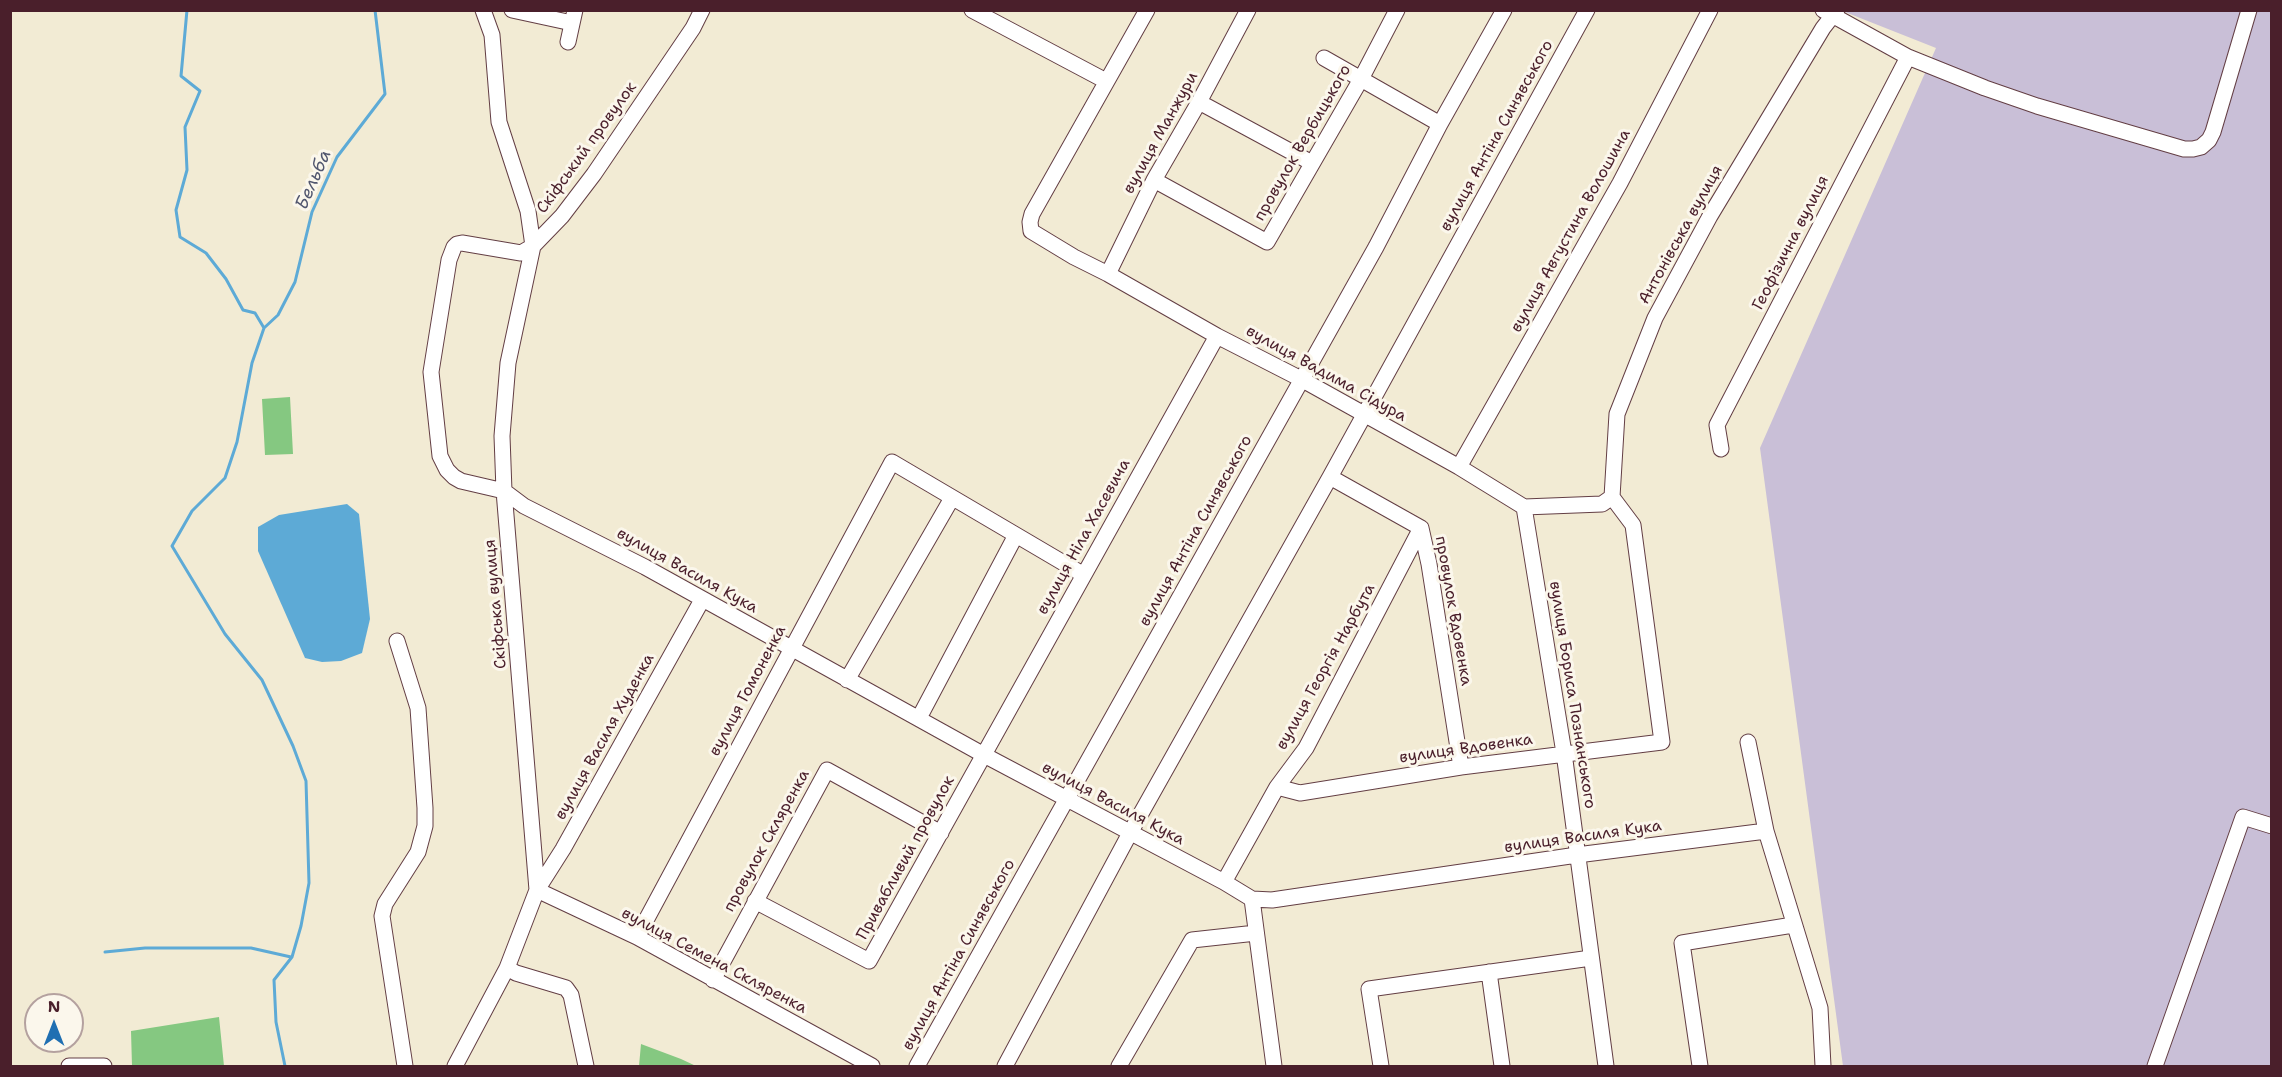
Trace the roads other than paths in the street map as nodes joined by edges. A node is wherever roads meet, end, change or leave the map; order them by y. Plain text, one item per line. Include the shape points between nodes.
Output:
1 (483, 10) edge
2 (512, 10) edge
3 (702, 10) edge
4 (972, 10) edge
5 (1397, 10) edge
6 (1504, 10) edge
7 (1587, 10) edge
8 (1710, 10) edge
9 (2249, 10) edge
10 (1141, 12) edge
11 (1242, 12) edge
12 (1831, 12) edge
13 (573, 17) edge
14 (568, 42) dead end
15 (1908, 57) junction
16 (1324, 58) dead end
17 (1361, 79) junction
18 (1106, 81) junction
19 (1199, 102) junction
20 (1440, 124) junction
21 (1312, 162) junction
22 (1154, 180) junction
23 (533, 246) junction
24 (1108, 274) junction
25 (1217, 336) junction
26 (1301, 379) junction
27 (1363, 415) junction
28 (1721, 449) dead end
29 (1459, 467) junction
30 (1330, 477) junction
31 (504, 490) junction
32 (1612, 497) junction
33 (952, 498) junction
34 (1524, 507) junction
35 (1421, 528) junction
36 (1016, 536) junction
37 (1084, 575) junction
38 (702, 600) junction
39 (397, 641) dead end
40 (792, 647) junction
41 (847, 680) junction
42 (919, 718) junction
43 (1748, 742) dead end
44 (1564, 753) junction
45 (984, 755) junction
46 (1461, 767) junction
47 (1277, 787) junction
48 (1066, 800) junction
49 (2271, 826) edge
50 (1766, 831) junction
51 (941, 833) junction
52 (1130, 833) junction
53 (1577, 855) junction
54 (1224, 882) junction
55 (537, 890) junction
56 (1252, 899) junction
57 (755, 901) junction
58 (1793, 925) junction
59 (1256, 933) junction
60 (637, 937) junction
61 (1591, 958) junction
62 (507, 968) junction
63 (1489, 972) junction
64 (713, 980) junction
65 (69, 1066) edge
66 (104, 1066) edge
67 (405, 1066) edge
68 (455, 1066) edge
69 (586, 1066) edge
70 (872, 1066) edge
71 (917, 1066) edge
72 (1005, 1066) edge
73 (1119, 1066) edge
74 (1274, 1066) edge
75 (1381, 1066) edge
76 (1502, 1066) edge
77 (1606, 1066) edge
78 (1700, 1066) edge
79 (1823, 1066) edge
80 (2156, 1066) edge

1 - 23 street via 492,34 499,123 528,211
2 - 13 street
3 - 23 street, Скіфський провулок via 594,174
4 - 18 street
5 - 17 street, провулок Вербицького
6 - 20 street, вулиця Антіна Синявського
7 - 27 street, вулиця Антіна Синявського
8 - 29 street, вулиця Августина Волошина via 1620,183
9 - 15 street via 2213,132 2201,147 2184,149 2026,102
10 - 18 street
11 - 19 street, вулиця Манжури
12 - 15 street
12 - 32 street, Антонівська вулиця via 1710,216 1655,318 1617,414
13 - 14 street
15 - 28 street, Геофізична вулиця via 1717,425
16 - 17 street
17 - 20 street
17 - 21 street, провулок Вербицького
18 - 24 street, вулиця Вадима Сідура via 1030,222 1031,231
19 - 21 street
19 - 22 street, вулиця Манжури
20 - 26 street, вулиця Антіна Синявського
21 - 22 street, провулок Вербицького via 1267,242
22 - 24 street, вулиця Манжури
23 - 31 street via 508,363 502,436
23 - 31 street via 521,253 462,243 454,247 431,372 440,456 447,470 461,481
24 - 25 street, вулиця Вадима Сідура
25 - 26 street, вулиця Вадима Сідура
25 - 37 street, вулиця Ніла Хасевича
26 - 27 street, вулиця Вадима Сідура
26 - 48 street, вулиця Антіна Синявського
27 - 29 street, вулиця Вадима Сідура
27 - 30 street, вулиця Антіна Синявського
29 - 34 street, вулиця Вадима Сідура
30 - 35 street, провулок Вдовенка
30 - 52 street, вулиця Антіна Синявського
31 - 38 street, вулиця Василя Кука via 524,506
31 - 55 street, Скіфська вулиця
32 - 34 street via 1602,504
32 - 44 street, вулиця Вдовенка via 1633,525 1662,742
33 - 36 street
33 - 40 street, вулиця Гомоненка via 892,462
33 - 41 street
34 - 44 street, вулиця Бориса Познанського
35 - 46 street, провулок Вдовенка
35 - 47 street, вулиця Георгія Нарбута via 1306,748
36 - 37 street
36 - 42 street
37 - 45 street, вулиця Ніла Хасевича
38 - 40 street, вулиця Василя Кука
38 - 55 street, вулиця Василя Худенка
39 - 67 street via 418,708 425,808 418,852 385,903 382,916
40 - 41 street, вулиця Василя Кука
40 - 60 street, вулиця Гомоненка
41 - 42 street, вулиця Василя Кука
42 - 45 street, вулиця Василя Кука
43 - 50 street
44 - 46 street, вулиця Вдовенка
44 - 53 street, вулиця Бориса Познанського
45 - 48 street, вулиця Василя Кука
45 - 51 street, Привабливий провулок
46 - 47 street, вулиця Вдовенка via 1300,793
47 - 54 street, вулиця Георгія Нарбута
48 - 52 street, вулиця Василя Кука
48 - 71 street, вулиця Антіна Синявського
49 - 80 street via 2243,817
50 - 53 street, вулиця Василя Кука
50 - 58 street
51 - 57 street, Привабливий провулок via 869,961
51 - 57 street, провулок Скляренка via 826,770
52 - 54 street, вулиця Василя Кука
52 - 72 street, вулиця Антіна Синявського
53 - 56 street, вулиця Василя Кука via 1272,900
53 - 61 street, вулиця Бориса Познанського
54 - 56 street, вулиця Василя Кука
55 - 60 street, вулиця Семена Скляренка
55 - 62 street, Скіфська вулиця
56 - 59 street
57 - 64 street, провулок Скляренка
58 - 78 street via 1682,943
58 - 79 street via 1820,1008
59 - 73 street via 1192,940
59 - 74 street
60 - 64 street, вулиця Семена Скляренка
61 - 63 street
61 - 77 street, вулиця Бориса Познанського
62 - 68 street, Скіфська вулиця
62 - 69 street via 566,988 572,995
63 - 75 street via 1369,989
63 - 76 street
64 - 70 street, вулиця Семена Скляренка
65 - 66 street

